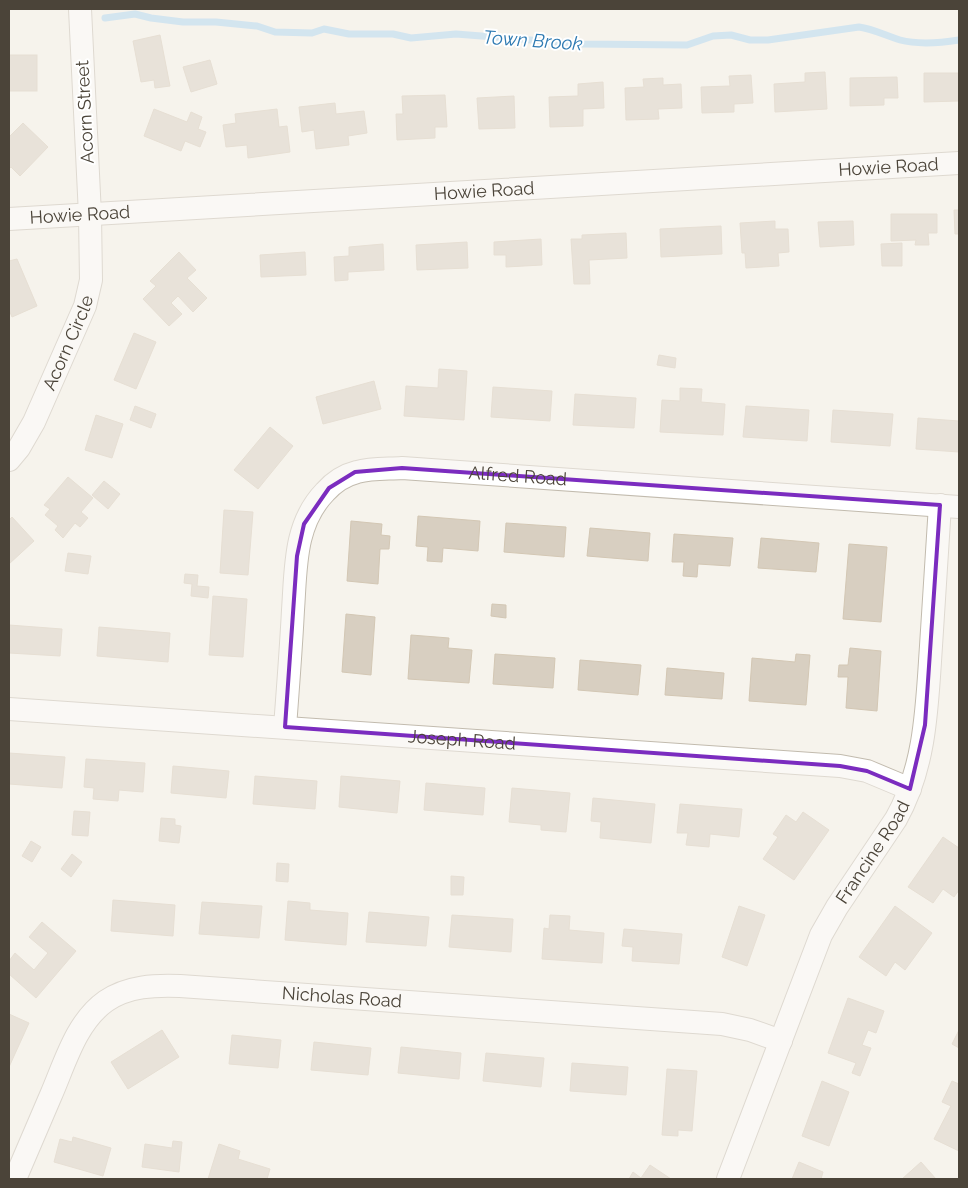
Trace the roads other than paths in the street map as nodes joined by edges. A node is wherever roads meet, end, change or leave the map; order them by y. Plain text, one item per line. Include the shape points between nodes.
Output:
1 (80, 9) edge
2 (959, 163) edge
3 (90, 215) junction
4 (9, 220) edge
5 (9, 460) edge
6 (950, 506) edge
7 (9, 709) edge
8 (285, 727) junction
9 (910, 789) junction
10 (781, 1041) junction
11 (15, 1179) edge
12 (728, 1179) edge

1 - 3 street, Acorn Street
2 - 3 street, Howie Road
3 - 4 street, Howie Road
3 - 5 street, Acorn Circle via 91,280 84,306 34,422
6 - 8 street, Alfred Road via 402,468 355,472 318,498 304,524 297,556
6 - 9 street, Francine Road via 925,725
7 - 8 street, Joseph Road
8 - 9 street, Joseph Road via 840,766 867,771
9 - 10 street, Francine Road via 896,819 828,921
10 - 11 street, Nicholas Road via 722,1024 147,986 112,998 86,1021
10 - 12 street, Francine Road

